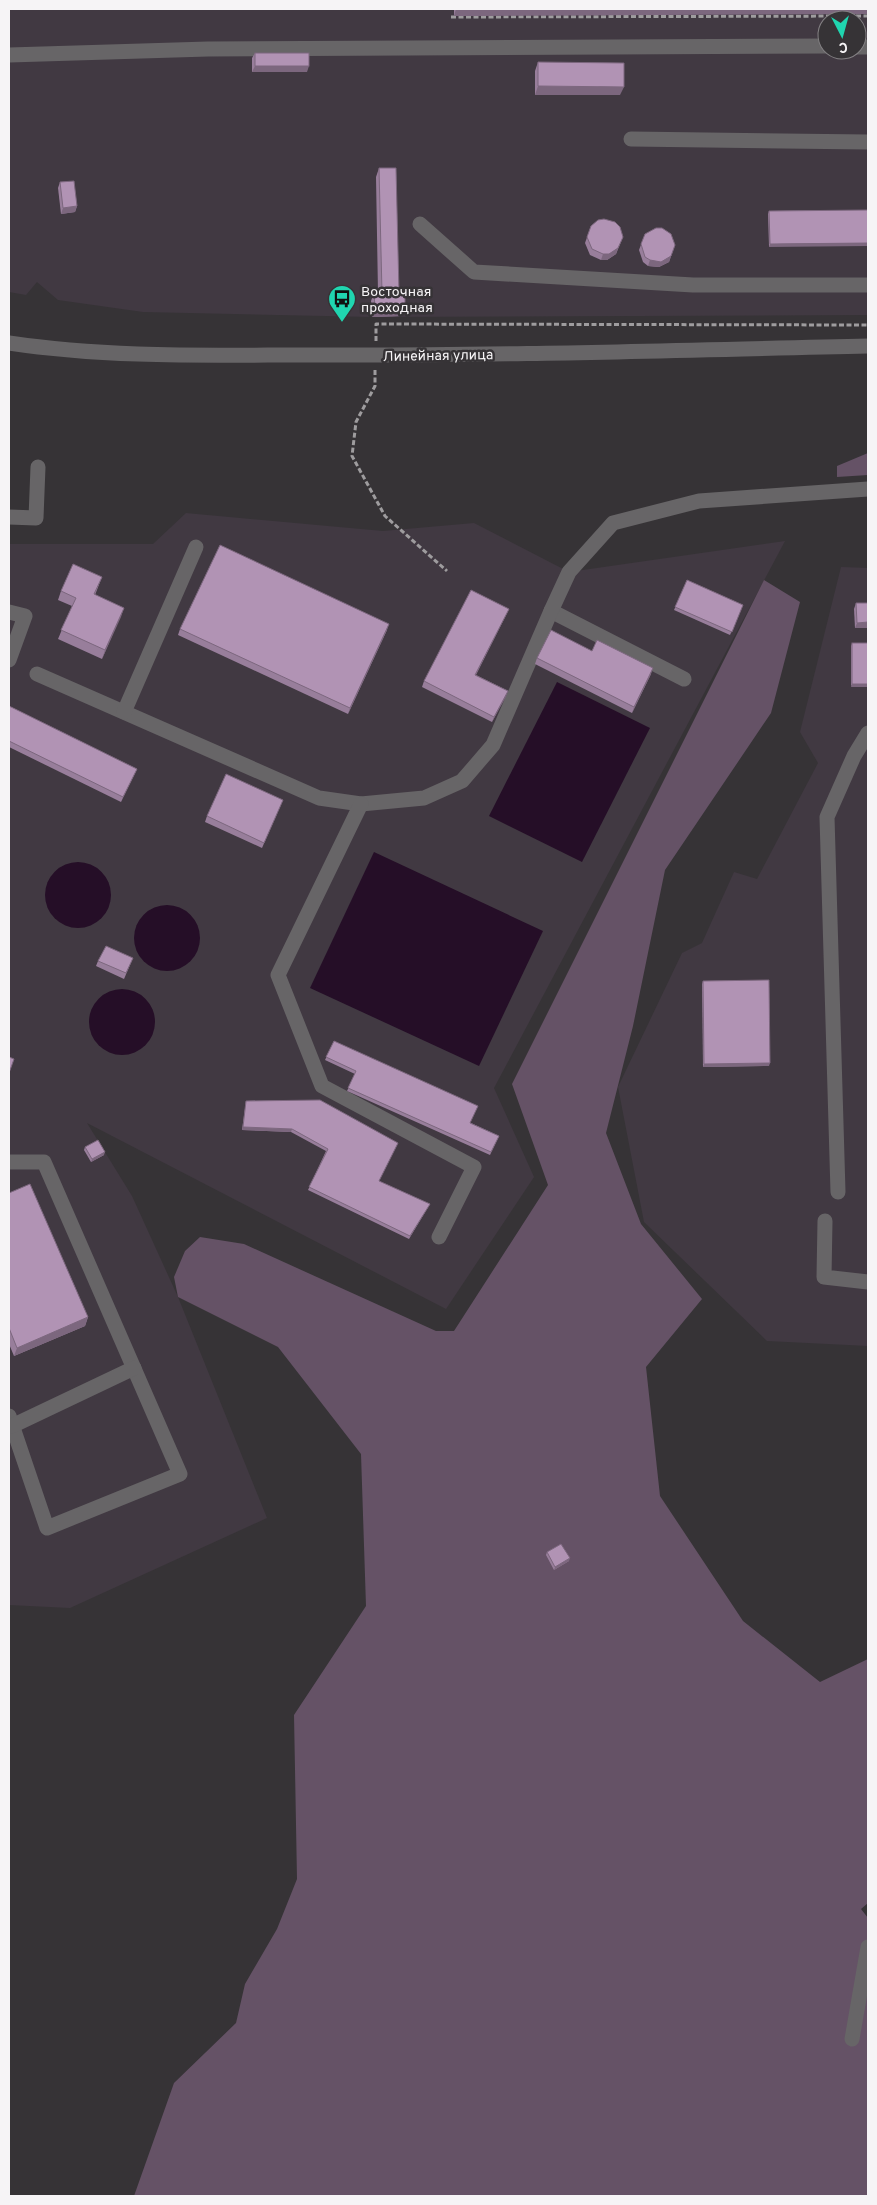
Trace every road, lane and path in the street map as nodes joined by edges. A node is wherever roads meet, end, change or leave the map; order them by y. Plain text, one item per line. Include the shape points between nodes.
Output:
1 (868, 16) edge
2 (451, 17) dead end
3 (817, 46) edge
4 (9, 55) edge
5 (631, 139) dead end
6 (868, 142) edge
7 (420, 224) dead end
8 (868, 284) edge
9 (376, 324) dead end
10 (868, 325) edge
11 (9, 343) edge
12 (868, 346) edge
13 (375, 386) dead end
14 (38, 467) dead end
15 (868, 489) edge
16 (9, 517) edge
17 (196, 547) dead end
18 (447, 572) dead end
19 (550, 611) junction
20 (9, 612) edge
21 (9, 660) edge
22 (37, 674) dead end
23 (684, 679) dead end
24 (124, 712) junction
25 (868, 733) edge
26 (361, 804) junction
27 (9, 1162) edge
28 (838, 1192) dead end
29 (825, 1220) dead end
30 (439, 1237) dead end
31 (868, 1282) edge
32 (134, 1368) junction
33 (10, 1421) edge
34 (868, 1947) edge
35 (852, 2039) dead end

1 - 2 path
3 - 4 street via 208,49
5 - 6 street
7 - 8 street via 474,272 693,285
9 - 10 path
11 - 12 street, Линейная улица via 129,355 375,356
13 - 18 path via 356,422 352,456 385,516
14 - 16 street via 36,518
15 - 19 street via 699,501 613,523 569,572
17 - 24 street
19 - 23 street
19 - 26 street via 493,745 462,782 424,798
20 - 21 street via 24,616
22 - 24 street
24 - 26 street via 318,798
25 - 28 street via 827,817
26 - 30 street via 278,975 322,1086 474,1167
27 - 32 street via 44,1162
29 - 31 street via 824,1276
32 - 33 street
32 - 33 street via 180,1474 47,1528
34 - 35 street

